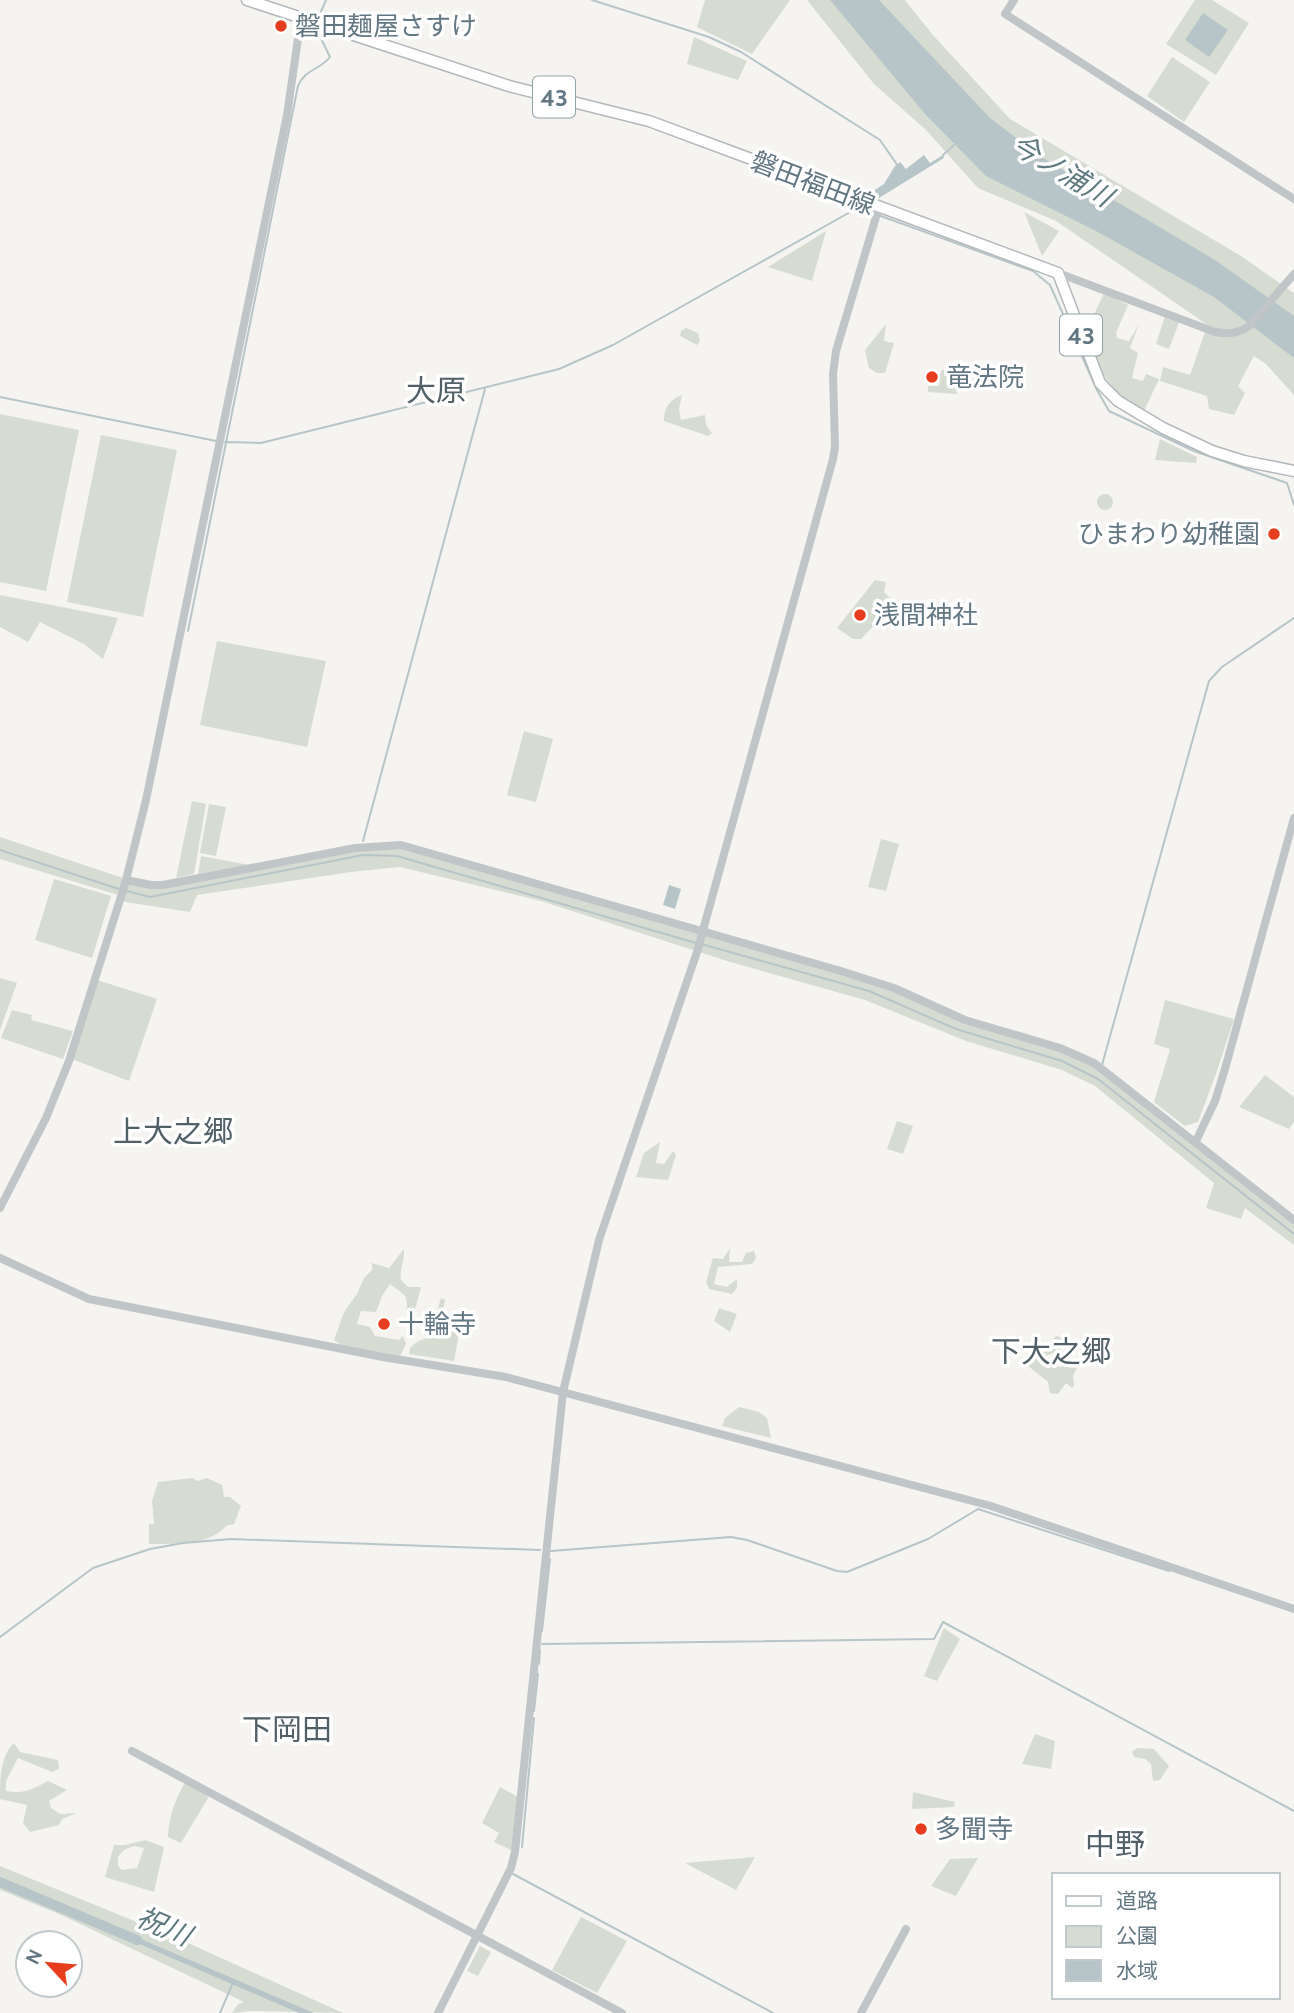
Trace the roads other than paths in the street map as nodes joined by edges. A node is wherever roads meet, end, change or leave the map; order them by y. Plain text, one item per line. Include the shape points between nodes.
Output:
1 (247, 0) edge
2 (1014, 0) edge
3 (301, 18) junction
4 (1294, 199) edge
5 (869, 204) junction
6 (1058, 273) junction
7 (1294, 274) edge
8 (1294, 471) edge
9 (1294, 818) edge
10 (125, 882) junction
11 (702, 932) junction
12 (1196, 1141) junction
13 (0, 1208) edge
14 (1294, 1220) edge
15 (0, 1258) edge
16 (563, 1392) junction
17 (1294, 1609) edge
18 (132, 1751) dead end
19 (906, 1929) dead end
20 (477, 1936) junction
21 (438, 2013) edge
22 (622, 2013) edge
23 (861, 2013) edge

1 - 3 main road, 磐田福田線 / 43
2 - 4 street via 1005,14
3 - 5 main road, 磐田福田線 / 43 via 509,86 649,121
3 - 10 street via 220,442
5 - 6 main road, 磐田福田線 / 43
5 - 11 street via 836,351 834,453
6 - 7 street via 1231,334 1248,327
6 - 8 main road, 43 via 1100,383 1118,401 1204,448
9 - 12 street via 1225,1069
10 - 11 street via 163,885 355,848 401,845
10 - 13 street via 56,1094
11 - 12 street via 881,983 965,1020 1076,1054 1106,1071
11 - 16 street via 599,1240
12 - 14 street
15 - 16 street via 89,1299 383,1357 478,1371
16 - 17 street via 992,1506
16 - 20 street via 515,1852
18 - 20 street
19 - 23 street
20 - 21 street
20 - 22 street

